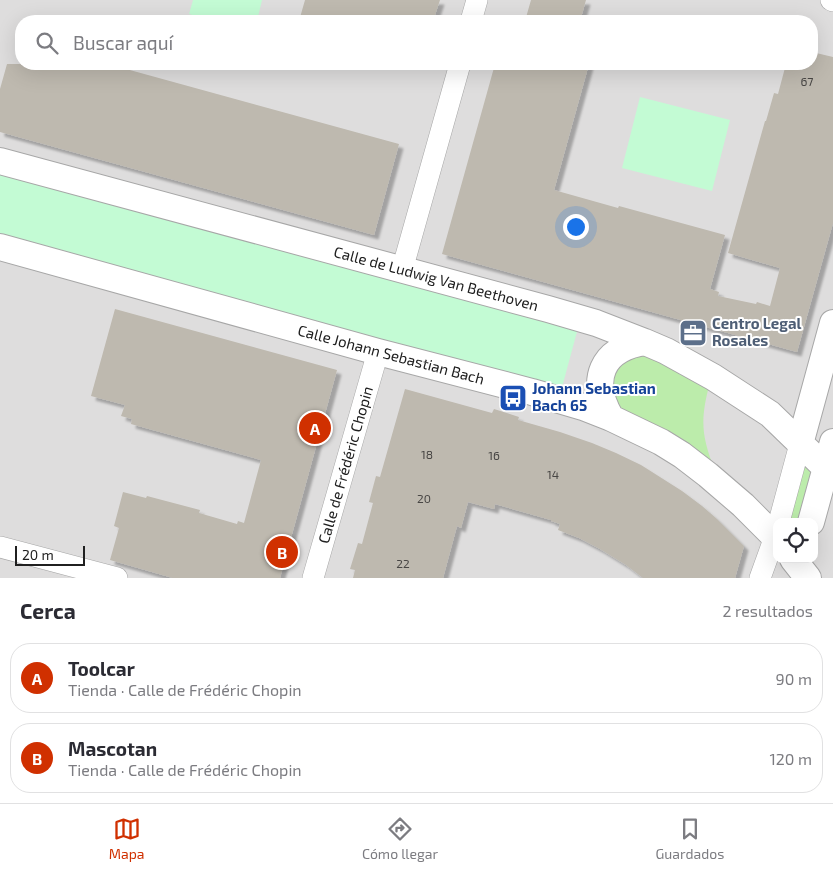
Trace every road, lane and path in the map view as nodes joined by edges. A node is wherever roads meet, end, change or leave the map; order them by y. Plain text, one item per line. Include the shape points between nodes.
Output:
1 (477, 0) edge
2 (473, 15) edge
3 (458, 70) edge
4 (0, 161) edge
5 (0, 247) edge
6 (402, 270) junction
7 (833, 323) edge
8 (645, 342) junction
9 (378, 352) junction
10 (611, 418) junction
11 (833, 442) edge
12 (800, 444) junction
13 (829, 471) edge
14 (781, 518) edge
15 (812, 518) edge
16 (773, 529) edge
17 (773, 543) edge
18 (0, 546) edge
19 (117, 578) edge
20 (313, 578) edge
21 (760, 578) edge

1 - 2 street
3 - 6 street
4 - 6 street, Calle de Ludwig Van Beethoven
5 - 9 street, Calle Johann Sebastian Bach
6 - 8 street, Calle de Ludwig Van Beethoven via 596,323
7 - 12 street
8 - 10 street via 620,349 604,367 601,395
8 - 12 street, Calle de Ludwig Van Beethoven via 728,385 770,414
9 - 10 street, Calle Johann Sebastian Bach via 575,404
9 - 20 street, Calle de Frédéric Chopin
10 - 16 street, Calle Johann Sebastian Bach via 682,455
11 - 13 street
12 - 13 street, Calle de Ludwig Van Beethoven
12 - 14 street
13 - 15 street
17 - 21 street
18 - 19 street

